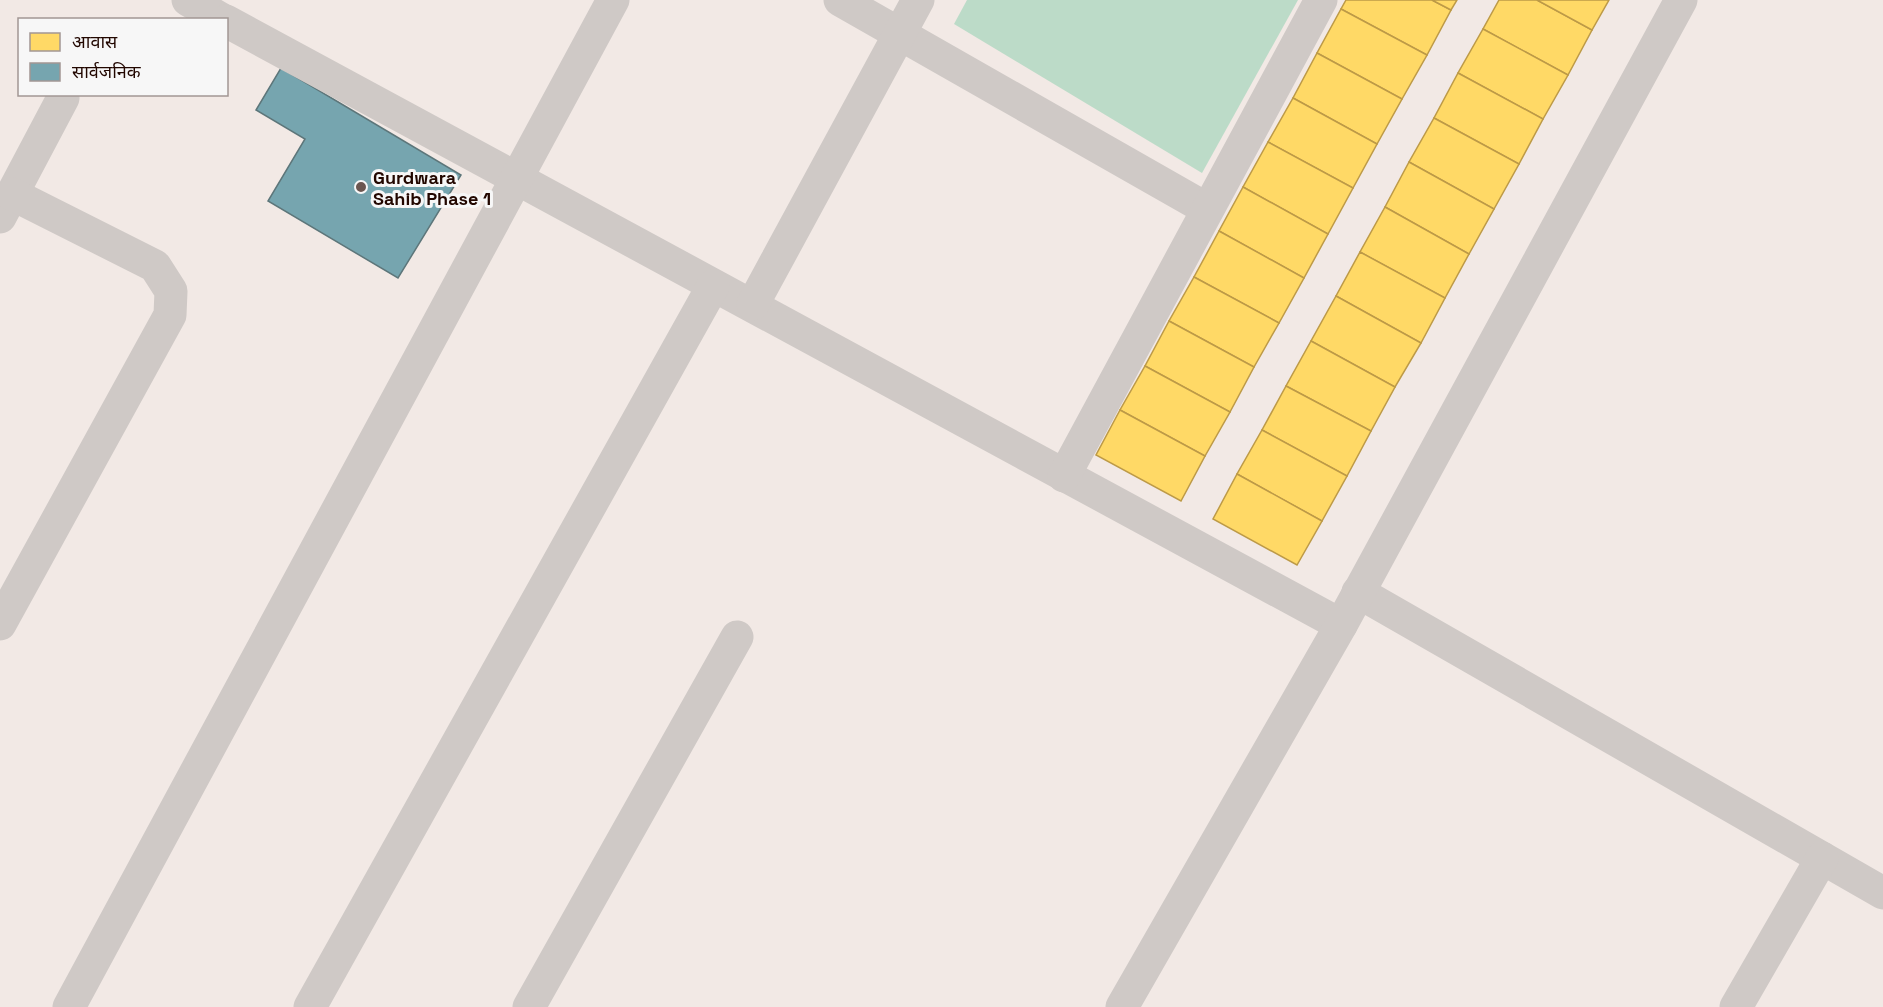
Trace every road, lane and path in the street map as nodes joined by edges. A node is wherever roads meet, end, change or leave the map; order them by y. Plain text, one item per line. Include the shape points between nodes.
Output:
1 (188, 0) edge
2 (613, 0) edge
3 (840, 0) edge
4 (918, 0) edge
5 (1321, 0) edge
6 (1681, 0) edge
7 (221, 18) edge
8 (228, 22) edge
9 (899, 34) junction
10 (63, 98) dead end
11 (517, 180) junction
12 (6, 205) edge
13 (1208, 209) junction
14 (713, 286) junction
15 (753, 304) junction
16 (1064, 476) junction
17 (1358, 592) junction
18 (0, 624) edge
19 (1341, 625) junction
20 (737, 637) dead end
21 (1822, 858) junction
22 (1883, 893) edge
23 (69, 1007) edge
24 (310, 1007) edge
25 (529, 1007) edge
26 (1122, 1007) edge
27 (1736, 1007) edge

1 - 7 street
2 - 11 street
3 - 9 street
4 - 9 street
5 - 13 street
6 - 17 street
8 - 11 street
9 - 13 street
9 - 15 street
10 - 12 street
11 - 14 street
11 - 23 street
12 - 18 street via 155,266 171,291 170,315
13 - 16 street
14 - 15 street
14 - 24 street
15 - 16 street
16 - 19 street
17 - 19 street
17 - 21 street
19 - 26 street
20 - 25 street
21 - 22 street
21 - 27 street

